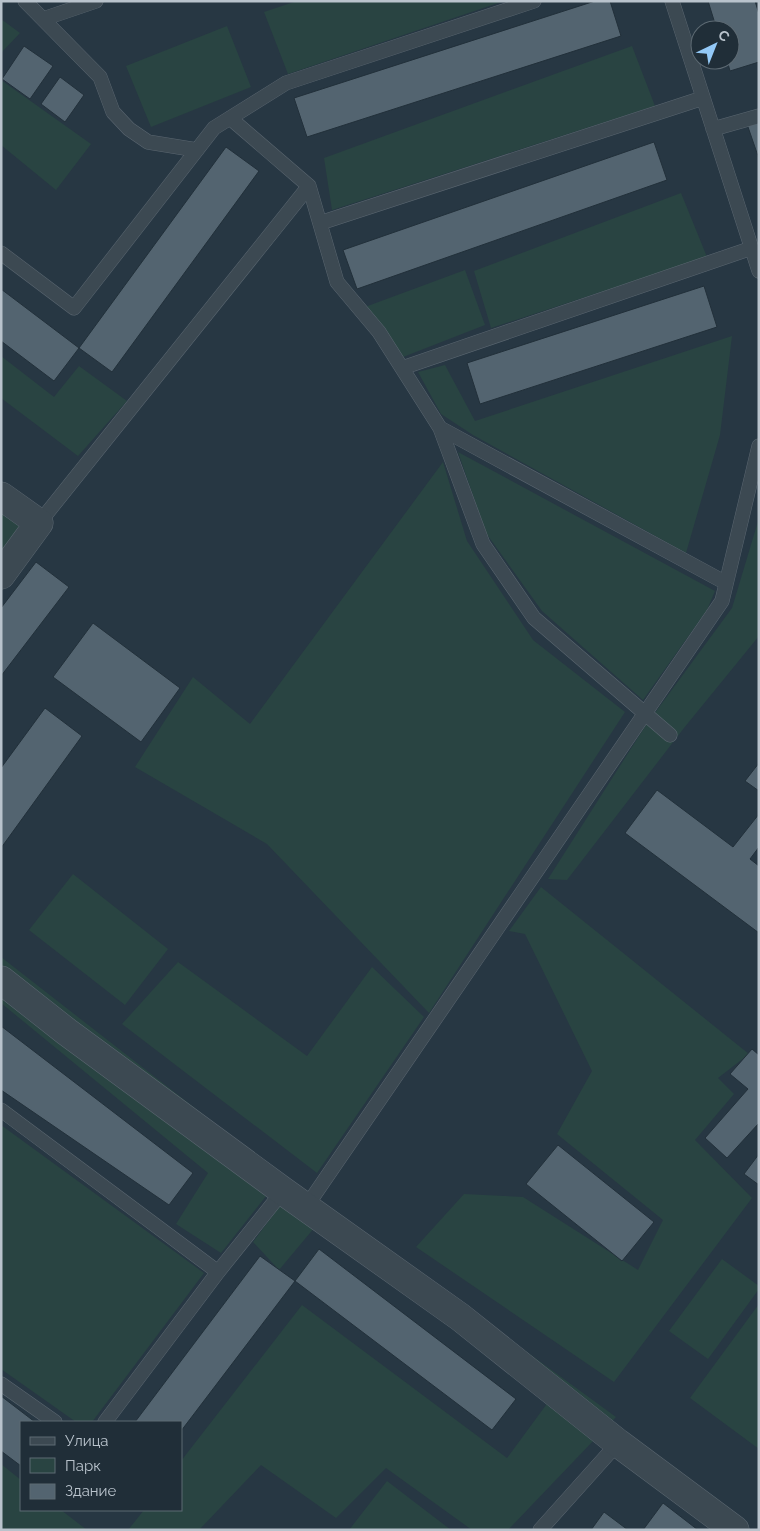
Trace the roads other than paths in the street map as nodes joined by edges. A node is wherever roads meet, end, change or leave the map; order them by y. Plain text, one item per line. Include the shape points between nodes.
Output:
1 (24, 1) edge
2 (96, 1) edge
3 (534, 1) edge
4 (672, 1) edge
5 (43, 20) junction
6 (703, 98) junction
7 (759, 116) edge
8 (230, 118) junction
9 (713, 130) junction
10 (198, 150) junction
11 (309, 186) junction
12 (320, 223) junction
13 (752, 248) junction
14 (1, 253) edge
15 (759, 271) edge
16 (402, 368) junction
17 (440, 428) junction
18 (759, 446) edge
19 (1, 496) edge
20 (39, 523) junction
21 (1, 575) edge
22 (726, 583) junction
23 (645, 714) junction
24 (670, 735) dead end
25 (1, 980) edge
26 (1, 1110) edge
27 (282, 1192) junction
28 (306, 1208) junction
29 (218, 1272) junction
30 (1, 1384) edge
31 (54, 1421) edge
32 (106, 1421) edge
33 (618, 1443) junction
34 (540, 1530) edge
35 (735, 1530) edge

1 - 5 lane
2 - 5 lane
3 - 8 lane via 286,83
4 - 6 lane
5 - 10 lane via 100,77 113,112 129,129 148,142
6 - 9 lane
6 - 12 lane
7 - 9 lane
8 - 10 lane via 214,128
8 - 11 lane
9 - 13 lane
10 - 14 lane via 74,308
11 - 12 lane
11 - 20 lane
12 - 16 lane via 338,282 379,332
13 - 15 lane
13 - 16 lane
16 - 17 lane
17 - 22 lane
17 - 23 lane via 483,544 534,618
18 - 22 lane
19 - 20 street
20 - 21 street
22 - 23 lane via 722,601
23 - 24 lane
23 - 28 lane
25 - 27 street
26 - 29 lane
27 - 28 street
27 - 29 lane
28 - 33 street via 460,1317
29 - 32 lane
30 - 31 lane
33 - 34 lane
33 - 35 street

